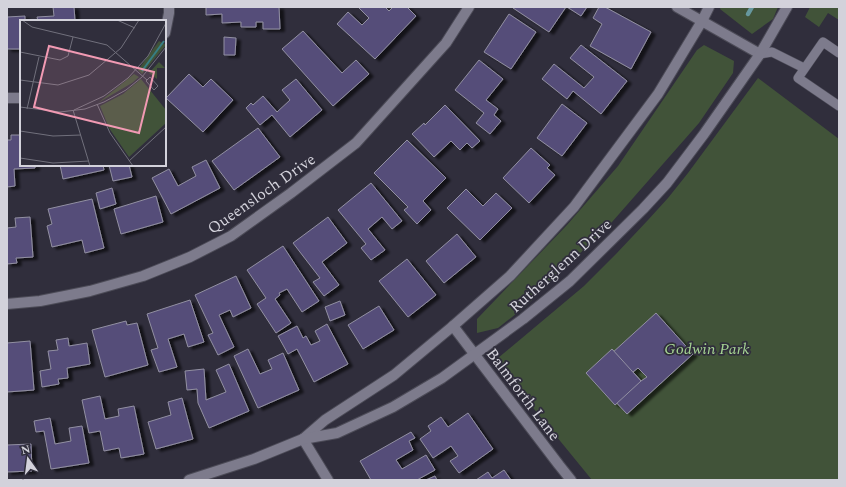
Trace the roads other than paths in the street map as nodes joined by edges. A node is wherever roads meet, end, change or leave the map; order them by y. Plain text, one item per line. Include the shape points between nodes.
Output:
1 (169, 7) edge
2 (469, 7) edge
3 (677, 7) edge
4 (709, 7) edge
5 (787, 7) edge
6 (702, 21) junction
7 (166, 28) edge
8 (839, 53) edge
9 (760, 54) junction
10 (804, 68) junction
11 (7, 98) edge
12 (20, 98) edge
13 (839, 106) edge
14 (7, 304) edge
15 (453, 326) junction
16 (474, 354) junction
17 (303, 439) junction
18 (189, 480) edge
19 (328, 480) edge
20 (571, 480) edge

1 - 7 street
2 - 14 street, Queensloch Drive via 446,43 356,143 231,236 190,257 143,276 90,291 40,301
3 - 6 street
4 - 6 street, Rutherglenn Drive
5 - 9 street, Rutherglenn Drive
6 - 9 street
6 - 15 street, Rutherglenn Drive via 658,94 574,208 510,276
8 - 10 lane via 823,42
9 - 10 lane via 772,52
9 - 16 street, Rutherglenn Drive via 704,134 643,210 570,281
10 - 13 lane via 798,78
11 - 12 street
15 - 16 street, Balmforth Lane
15 - 17 street, Rutherglenn Drive via 394,375 325,420
16 - 17 street, Rutherglenn Drive via 442,378 393,406 337,433
16 - 20 street, Balmforth Lane
17 - 18 street, Rutherglenn Drive via 254,459
17 - 19 street

